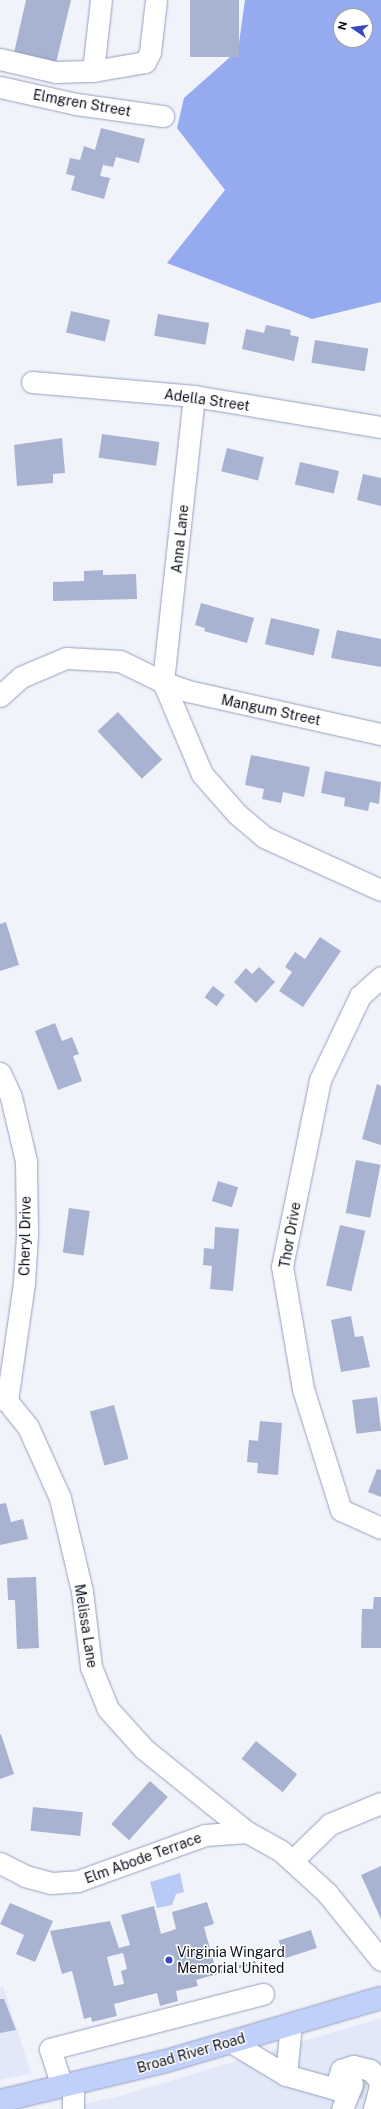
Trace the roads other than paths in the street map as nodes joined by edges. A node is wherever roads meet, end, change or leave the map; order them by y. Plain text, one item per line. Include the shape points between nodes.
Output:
1 (101, 0) edge
2 (156, 0) edge
3 (0, 59) edge
4 (93, 71) junction
5 (0, 87) edge
6 (164, 116) dead end
7 (32, 382) dead end
8 (194, 396) junction
9 (381, 427) edge
10 (163, 682) junction
11 (0, 696) edge
12 (381, 734) edge
13 (381, 890) edge
14 (381, 978) edge
15 (0, 1073) edge
16 (3, 1400) edge
17 (381, 1528) edge
18 (381, 1803) edge
19 (247, 1832) junction
20 (292, 1861) junction
21 (0, 1863) edge
22 (374, 1940) edge
23 (381, 1960) edge
24 (263, 1994) dead end
25 (381, 1998) edge
26 (291, 2024) junction
27 (230, 2042) junction
28 (286, 2075) junction
29 (67, 2085) junction
30 (0, 2101) edge
31 (354, 2101) edge
32 (73, 2109) edge
33 (330, 2109) edge

1 - 4 street
2 - 4 street via 150,52 145,62
3 - 4 street via 56,72
5 - 6 street, Elmgren Street via 76,104
7 - 8 street, Adella Street
8 - 9 street, Adella Street
8 - 10 street, Anna Lane
10 - 11 street via 120,661 66,658 21,677
10 - 12 street, Mangum Street via 188,691
10 - 13 street via 202,774 237,814 264,837
14 - 17 street, Thor Drive via 360,996 320,1080 282,1266 303,1389 342,1510
15 - 16 street, Cheryl Drive via 11,1096 26,1168 24,1283
16 - 19 street, Melissa Lane via 28,1427 60,1498 82,1591 91,1667 108,1709 144,1749
18 - 20 street via 330,1824
19 - 20 street
19 - 21 street, Elm Abode Terrace via 205,1835 78,1881 51,1883 25,1876
20 - 22 street
22 - 23 street
24 - 29 street via 50,2049
25 - 26 main road, Broad River Road
26 - 27 main road, Broad River Road
26 - 28 street
27 - 28 street
27 - 29 main road, Broad River Road
28 - 31 street
29 - 30 main road, Broad River Road
29 - 32 street
31 - 33 street

